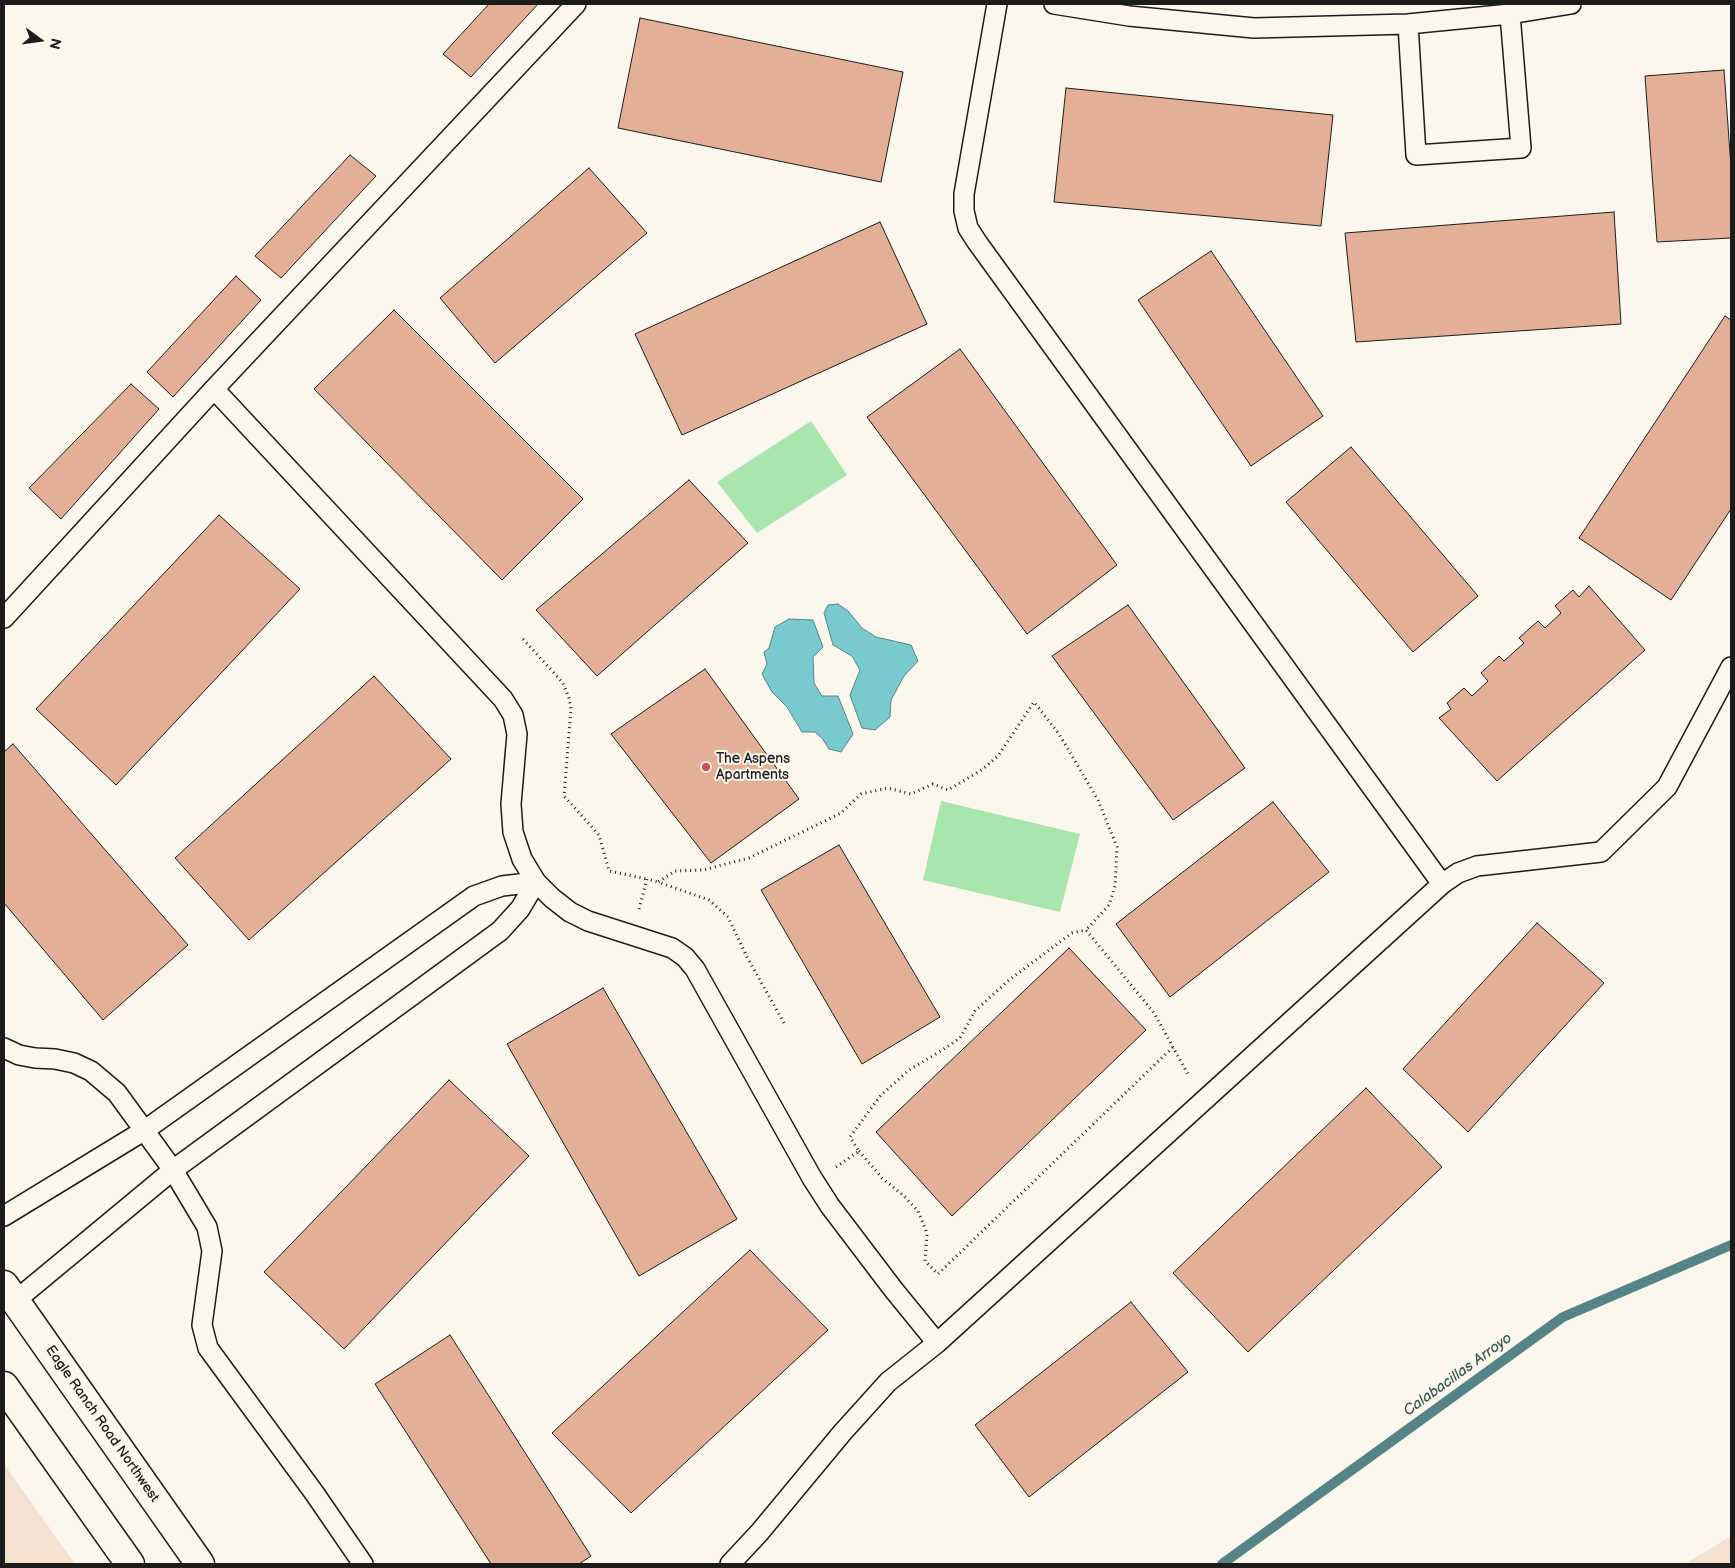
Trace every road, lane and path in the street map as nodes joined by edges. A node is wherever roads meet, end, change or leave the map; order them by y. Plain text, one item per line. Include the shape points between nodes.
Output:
1 (576, 4) edge
2 (997, 4) edge
3 (1054, 4) edge
4 (1571, 4) edge
5 (1510, 14) junction
6 (1408, 24) junction
7 (214, 389) junction
8 (4, 618) edge
9 (523, 639) dead end
10 (1731, 667) edge
11 (646, 880) junction
12 (536, 882) junction
13 (658, 882) junction
14 (1442, 884) junction
15 (1086, 930) junction
16 (633, 935) junction
17 (784, 1023) dead end
18 (1173, 1047) junction
19 (4, 1048) edge
20 (1203, 1101) junction
21 (145, 1130) junction
22 (859, 1150) junction
23 (174, 1170) junction
24 (814, 1181) junction
25 (4, 1216) edge
26 (7, 1295) edge
27 (937, 1343) junction
28 (4, 1386) edge
29 (130, 1564) edge
30 (200, 1564) edge
31 (363, 1564) edge
32 (730, 1564) edge

1 - 7 lane
2 - 14 lane via 964,194 968,228
3 - 6 lane via 1129,16 1254,28
4 - 5 lane
5 - 6 lane
5 - 6 lane via 1521,148 1416,155
7 - 8 lane
7 - 12 lane via 503,699 513,716 516,734 511,804 514,832 522,859
9 - 11 path via 563,683 569,698 571,709 564,796 599,835 609,871
10 - 14 lane via 1667,786 1601,852 1476,866
11 - 13 path
11 - 16 path
12 - 16 lane via 570,912
12 - 21 lane via 502,886 474,896
12 - 23 lane via 520,909 500,931
13 - 15 path via 675,871 703,870 749,858 841,813 861,794 888,788 911,794 932,784 948,790 998,756 1034,702 1058,734 1098,800 1117,847 1115,886 1109,905
13 - 17 path via 709,900 728,917
14 - 20 lane
15 - 18 path via 1154,1013
15 - 22 path via 1072,933 1009,980 975,1010 960,1038 909,1070 881,1095 850,1137
16 - 24 lane via 672,948 695,969
18 - 20 path
18 - 22 path via 938,1274 925,1261 927,1233 918,1211 882,1178
19 - 21 lane via 19,1055 74,1063 91,1071 118,1093
20 - 27 lane
21 - 23 lane
21 - 25 lane
22 - 24 path
23 - 26 lane
23 - 31 lane via 207,1227 212,1250 202,1325 208,1348
24 - 27 lane
26 - 30 main road, Eagle Ranch Road Northwest
27 - 32 lane via 888,1382 868,1403
28 - 29 main road

